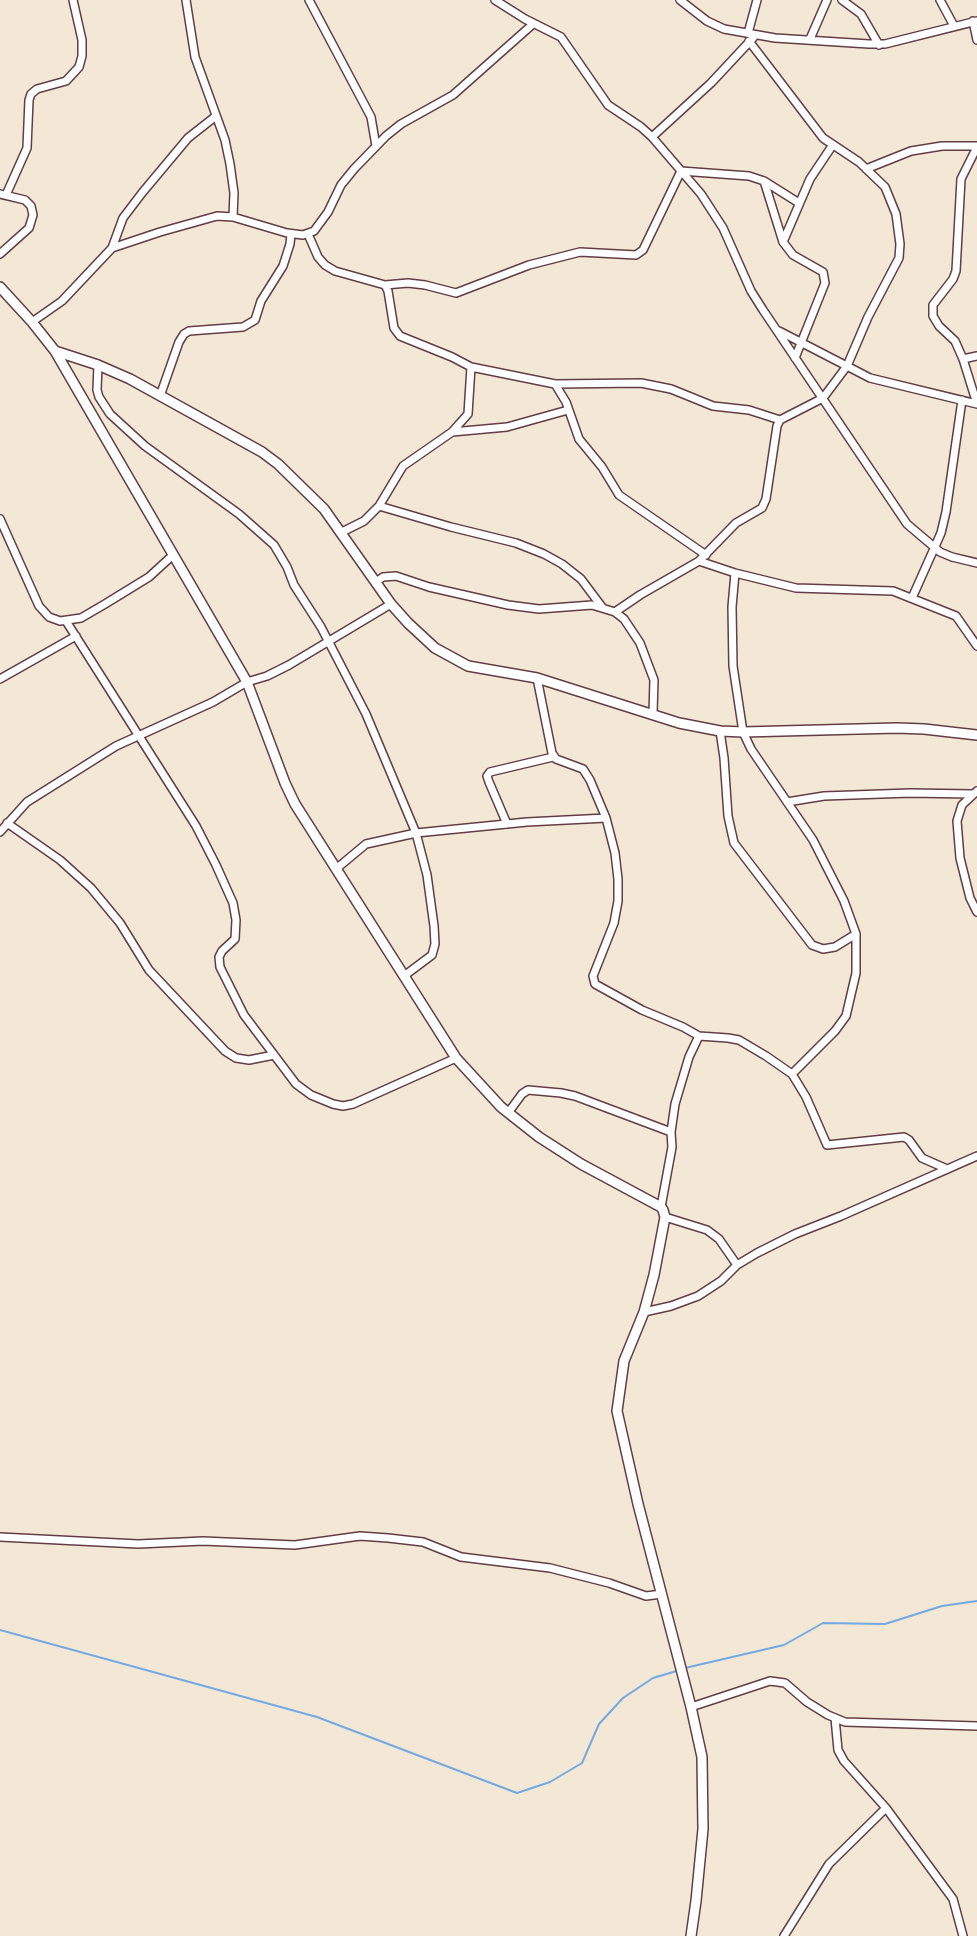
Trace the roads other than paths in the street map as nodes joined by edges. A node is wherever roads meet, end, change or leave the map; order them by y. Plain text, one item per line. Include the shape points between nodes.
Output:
1 (73, 0) edge
2 (194, 0) edge
3 (309, 0) edge
4 (495, 0) edge
5 (680, 0) edge
6 (757, 0) edge
7 (827, 0) edge
8 (842, 0) edge
9 (940, 0) edge
10 (187, 3) edge
11 (975, 21) edge
12 (533, 24) junction
13 (954, 26) junction
14 (751, 36) junction
15 (810, 39) junction
16 (977, 40) edge
17 (879, 45) junction
18 (216, 116) junction
19 (652, 137) junction
20 (376, 146) junction
21 (832, 146) junction
22 (977, 146) edge
23 (866, 169) junction
24 (681, 171) junction
25 (764, 181) junction
26 (3, 194) edge
27 (799, 203) junction
28 (233, 217) junction
29 (291, 234) junction
30 (308, 234) junction
31 (783, 242) junction
32 (112, 248) junction
33 (0, 254) edge
34 (385, 285) junction
35 (0, 286) edge
36 (32, 322) junction
37 (777, 330) junction
38 (800, 342) junction
39 (56, 351) junction
40 (977, 356) edge
41 (795, 357) junction
42 (963, 359) junction
43 (98, 365) junction
44 (847, 366) junction
45 (471, 367) junction
46 (555, 384) junction
47 (160, 396) junction
48 (822, 398) junction
49 (962, 400) junction
50 (568, 410) junction
51 (780, 420) junction
52 (452, 432) junction
53 (380, 506) junction
54 (0, 519) edge
55 (342, 532) junction
56 (936, 548) junction
57 (173, 555) junction
58 (706, 555) junction
59 (699, 561) junction
60 (977, 563) edge
61 (735, 573) junction
62 (376, 582) junction
63 (912, 598) junction
64 (391, 604) junction
65 (602, 607) junction
66 (615, 612) junction
67 (66, 621) junction
68 (76, 636) junction
69 (328, 641) junction
70 (977, 646) edge
71 (537, 678) junction
72 (0, 679) edge
73 (247, 682) junction
74 (653, 713) junction
75 (720, 731) junction
76 (744, 732) junction
77 (138, 735) junction
78 (977, 735) edge
79 (554, 757) junction
80 (974, 792) edge
81 (787, 802) junction
82 (606, 818) junction
83 (7, 824) junction
84 (507, 824) junction
85 (0, 832) edge
86 (416, 833) junction
87 (336, 869) junction
88 (977, 912) edge
89 (856, 934) junction
90 (404, 976) junction
91 (699, 1036) junction
92 (274, 1055) junction
93 (456, 1058) junction
94 (792, 1074) junction
95 (508, 1113) junction
96 (671, 1132) junction
97 (977, 1156) edge
98 (947, 1169) junction
99 (662, 1207) junction
100 (665, 1217) junction
101 (737, 1265) junction
102 (644, 1312) junction
103 (0, 1538) edge
104 (662, 1594) junction
105 (691, 1707) junction
106 (835, 1718) junction
107 (977, 1726) edge
108 (886, 1808) junction
109 (691, 1936) edge
110 (784, 1936) edge
111 (963, 1936) edge

1 - 26 street via 82,40 80,67 66,81 32,94 27,148
2 - 10 street
3 - 20 street via 371,117
4 - 12 street
5 - 14 street via 715,26
6 - 14 street
7 - 15 street
8 - 17 street via 861,14
9 - 13 street
10 - 18 street via 195,57
11 - 13 street
11 - 16 street
12 - 19 street via 561,37 608,105
12 - 20 street via 453,95 401,124
13 - 17 street
14 - 15 street
14 - 19 street via 711,83
14 - 21 street via 816,130
15 - 17 street
18 - 28 street via 230,164
18 - 32 street via 188,138 142,193 123,218
19 - 24 street
20 - 30 street via 341,185 319,226
21 - 23 street
21 - 27 street
22 - 23 street via 911,151
22 - 42 street via 961,179 956,271 933,305 933,316 955,340
23 - 44 street via 892,201 900,244 896,268 868,317
24 - 25 street via 749,176
24 - 34 street via 643,250 636,255 580,252 529,265 456,293 408,283
24 - 37 street via 711,208 751,291
25 - 27 street
25 - 31 street
26 - 33 street via 25,200 31,206 32,222
27 - 31 street
28 - 29 street
28 - 32 street via 205,219
29 - 30 street
29 - 47 street via 283,266 261,301 255,320 243,327 184,334
30 - 34 street via 325,265
31 - 38 street via 793,255 823,272 826,278
32 - 36 street via 62,301
34 - 45 street via 400,336
35 - 36 street
36 - 39 street
37 - 38 street
37 - 41 street
38 - 41 street
38 - 44 street
39 - 43 street
39 - 57 street
40 - 42 street
41 - 48 street
42 - 49 street via 977,404
43 - 47 street
43 - 69 street via 97,390 110,414 145,446 239,514 274,545
44 - 48 street
44 - 49 street via 870,378
45 - 46 street
45 - 52 street via 468,414
46 - 50 street
46 - 51 street via 641,383 671,389 713,406 749,410
47 - 55 street via 262,452 305,489
48 - 51 street
48 - 56 street via 907,524
49 - 56 street via 946,512
50 - 52 street via 507,427
50 - 58 street via 579,439 619,495
51 - 58 street via 765,504 736,523
52 - 53 street via 403,466
53 - 55 street via 364,521
53 - 65 street via 544,554 581,579
54 - 67 street via 39,606 54,620
55 - 62 street
56 - 60 street
56 - 63 street
57 - 67 street via 141,583 81,618
57 - 73 street
58 - 59 street
59 - 61 street
59 - 66 street
61 - 63 street via 796,588 881,590
61 - 76 street via 733,666
62 - 64 street
62 - 65 street via 396,576 429,587 539,609 592,604
63 - 70 street via 956,616
64 - 69 street
64 - 71 street via 435,648 468,666
65 - 66 street
66 - 74 street via 640,643 654,680
67 - 68 street
68 - 72 street
68 - 77 street
69 - 73 street via 289,665
69 - 86 street via 366,714
71 - 74 street
71 - 79 street
73 - 77 street via 213,702
73 - 87 street via 285,783
74 - 75 street
75 - 76 street
75 - 89 street via 734,843 813,945 823,949 835,947
76 - 78 street via 897,728
76 - 81 street via 751,750
77 - 83 street via 27,802
77 - 92 street via 196,826 233,903 235,939 222,951 220,967 244,1015
79 - 82 street via 583,769
79 - 84 street via 495,770 487,776
80 - 81 street via 824,796
80 - 88 street via 962,805 957,821 960,858
81 - 89 street via 813,840
82 - 84 street
82 - 91 street via 615,853 618,901 614,923 593,976 596,984
83 - 85 street
83 - 92 street via 60,860 91,888 120,923 149,970 225,1051 249,1060
84 - 86 street
86 - 87 street via 366,844
86 - 90 street via 427,875 435,944 432,955
87 - 90 street
89 - 94 street via 856,973 846,1016
90 - 93 street
91 - 94 street via 738,1040
91 - 96 street via 675,1104
92 - 93 street via 302,1090 343,1106
93 - 95 street
94 - 98 street via 827,1145 904,1137 922,1158
95 - 96 street via 528,1090 561,1093
95 - 99 street via 581,1164
96 - 99 street
97 - 98 street
98 - 101 street via 795,1234
99 - 100 street
100 - 101 street via 707,1230 719,1239
100 - 102 street
101 - 102 street via 698,1296
102 - 104 street via 624,1361 616,1411
103 - 104 street via 295,1545 360,1536 388,1538 423,1542 461,1557 550,1568 645,1596
104 - 105 street
105 - 106 street via 770,1681 785,1683
105 - 109 street via 702,1757 704,1829
106 - 107 street via 845,1722
106 - 108 street via 838,1750 844,1761
108 - 110 street via 829,1864
108 - 111 street via 953,1899

